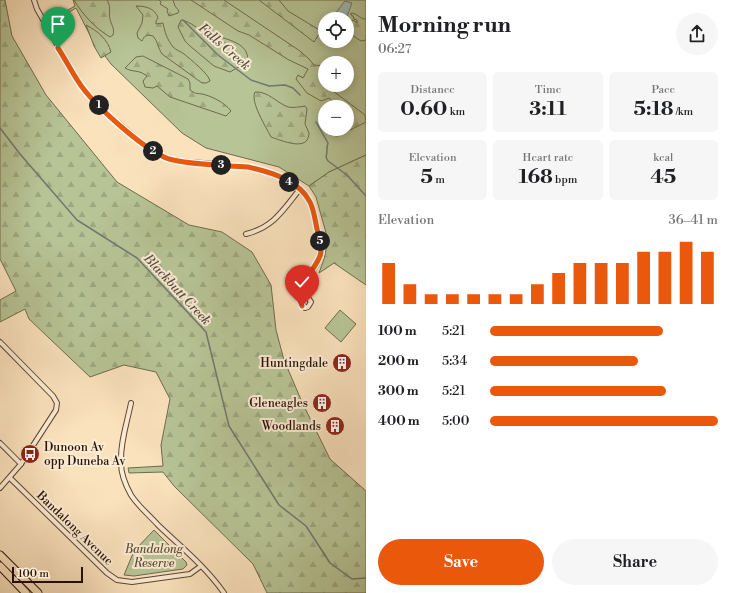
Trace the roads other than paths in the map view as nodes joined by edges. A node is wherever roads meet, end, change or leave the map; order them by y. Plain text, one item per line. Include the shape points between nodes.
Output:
1 (34, 0) edge
2 (300, 189) junction
3 (246, 234) dead end
4 (306, 281) junction
5 (0, 342) edge
6 (131, 403) dead end
7 (0, 443) edge
8 (21, 464) junction
9 (10, 478) junction
10 (0, 488) edge
11 (0, 555) edge
12 (0, 566) edge
13 (200, 566) junction
14 (26, 593) edge
15 (38, 593) edge
16 (224, 593) edge

1 - 2 street via 58,48 82,87 109,115 149,148 178,161 248,167 284,179
2 - 3 street via 274,221 262,230
2 - 4 street via 313,208 321,247 320,257
4 - 4 street via 307,296 311,302 305,308 300,301 300,294
5 - 8 street via 57,403 56,410
6 - 13 street via 121,455 126,486 142,509
7 - 8 street
8 - 9 street
9 - 10 street
9 - 13 street, Bandalong Avenue via 107,573 118,580 132,582 190,574
11 - 15 highway
12 - 14 highway
13 - 16 street

